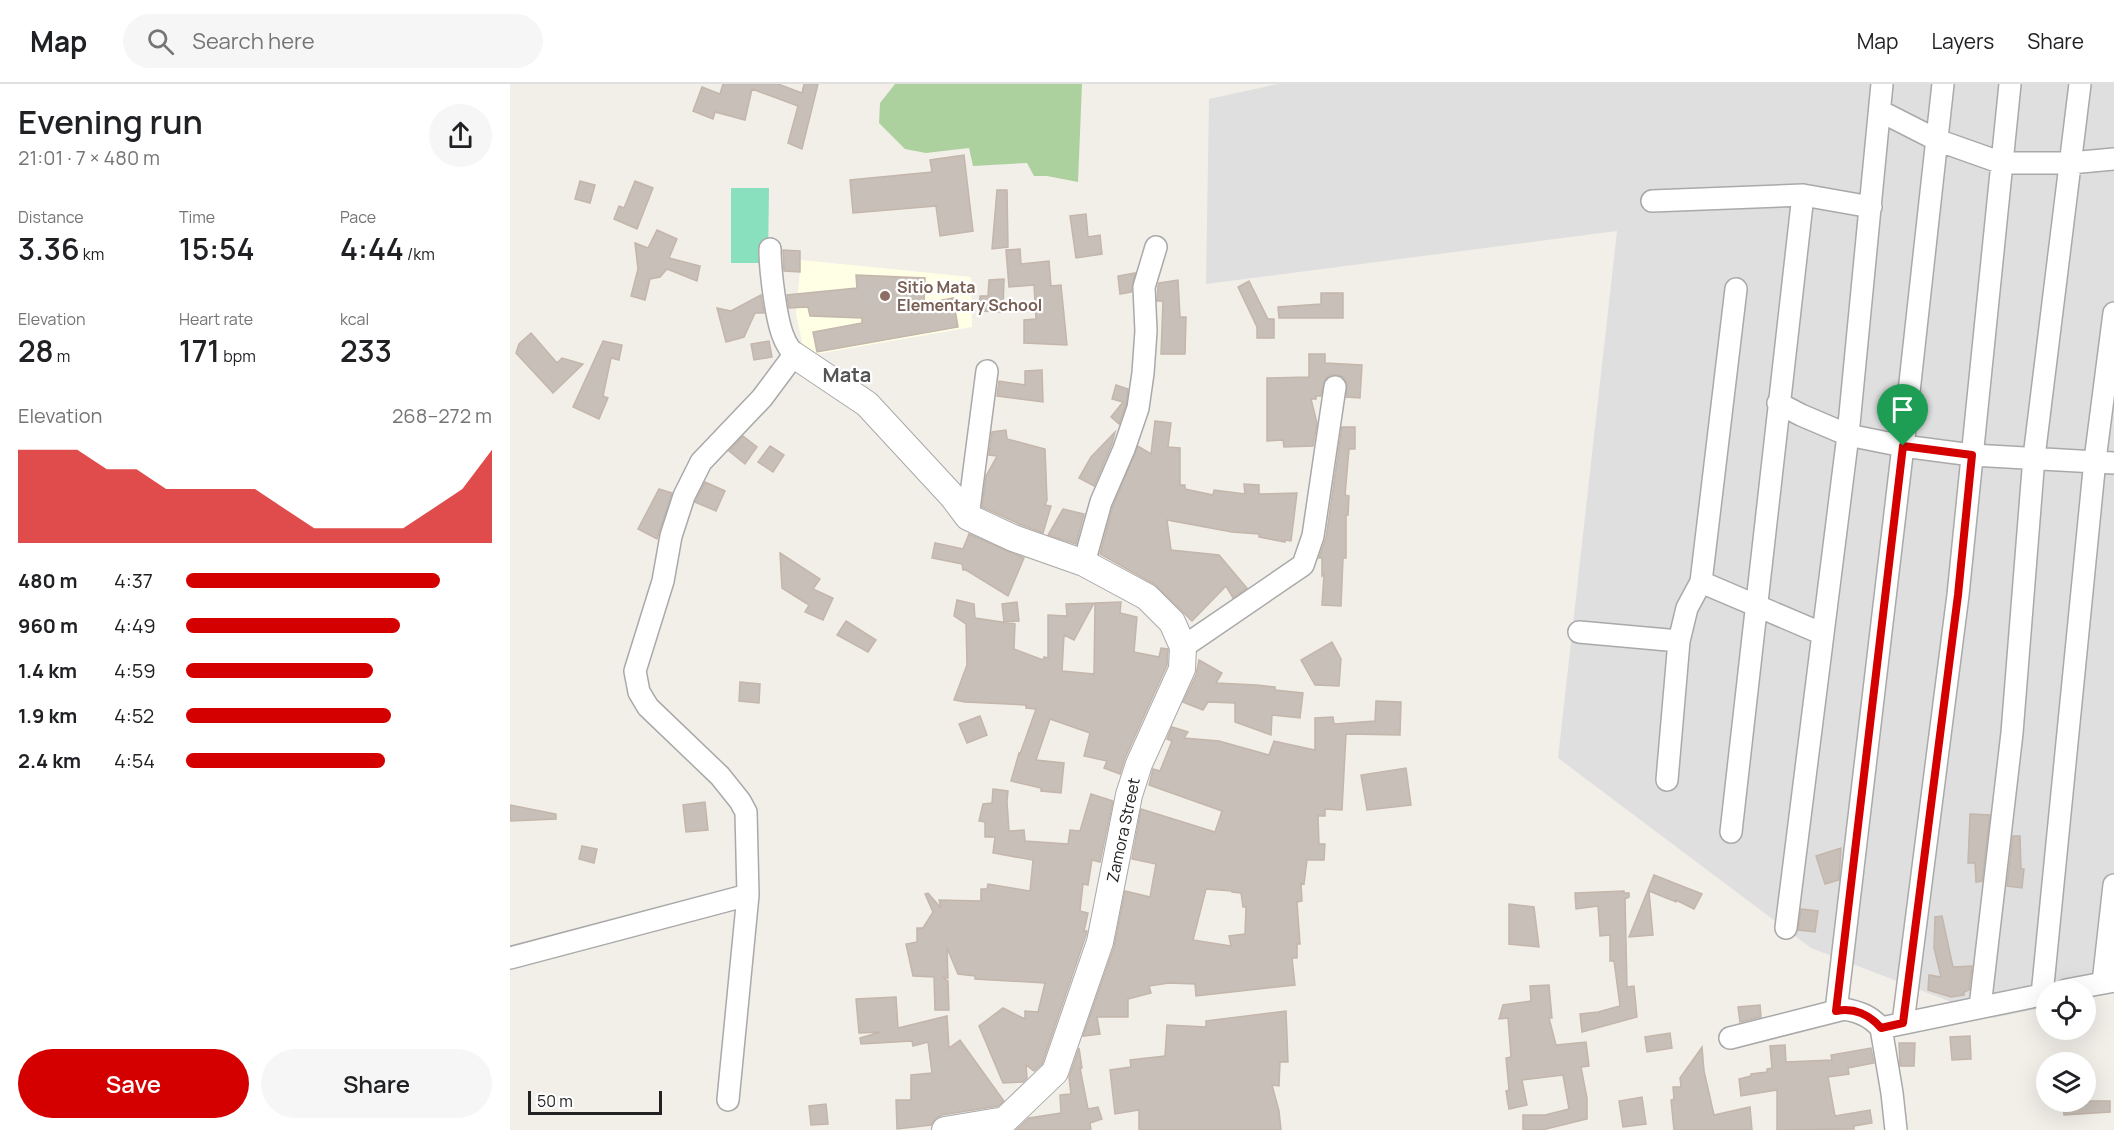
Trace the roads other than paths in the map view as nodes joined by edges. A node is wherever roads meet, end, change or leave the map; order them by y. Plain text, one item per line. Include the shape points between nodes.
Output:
1 (1882, 84) edge
2 (1943, 84) edge
3 (2010, 84) edge
4 (2080, 84) edge
5 (1880, 111) junction
6 (1937, 141) junction
7 (2114, 159) edge
8 (2002, 163) junction
9 (2070, 163) junction
10 (1803, 195) junction
11 (1652, 201) dead end
12 (1871, 207) junction
13 (1156, 247) dead end
14 (770, 249) dead end
15 (1736, 289) dead end
16 (2114, 313) edge
17 (794, 355) junction
18 (987, 371) dead end
19 (1335, 387) dead end
20 (1778, 403) junction
21 (1848, 435) junction
22 (1903, 446) junction
23 (1972, 455) junction
24 (2034, 457) junction
25 (2104, 461) edge
26 (968, 517) junction
27 (1084, 563) junction
28 (1701, 582) junction
29 (1756, 605) junction
30 (1580, 632) dead end
31 (1823, 634) junction
32 (1679, 641) junction
33 (1183, 647) junction
34 (1666, 780) dead end
35 (1731, 832) dead end
36 (2114, 885) edge
37 (748, 895) junction
38 (1786, 928) dead end
39 (510, 958) edge
40 (2046, 980) edge
41 (2108, 982) edge
42 (2036, 996) edge
43 (1980, 1007) junction
44 (1836, 1011) junction
45 (1903, 1023) junction
46 (1881, 1028) junction
47 (1730, 1038) dead end
48 (728, 1100) dead end
49 (945, 1130) edge
50 (1896, 1130) edge

1 - 5 street
2 - 6 street
3 - 8 street
4 - 9 street
5 - 6 street
5 - 12 street
6 - 8 street
6 - 22 street
7 - 9 street
8 - 9 street
8 - 23 street
9 - 24 street
10 - 11 street
10 - 12 street
10 - 20 street
12 - 21 street
13 - 27 street via 1144,287 1146,331 1138,408 1101,502
14 - 17 street via 779,323
15 - 28 street
16 - 25 street
17 - 26 street via 867,404
17 - 37 street via 762,398 701,462 671,536 663,581 635,671 639,692 648,707 720,776 746,812
18 - 26 street
19 - 33 street via 1313,536 1303,565
20 - 21 street
20 - 29 street
21 - 22 street
21 - 31 street
22 - 23 street
22 - 44 street
23 - 24 street
23 - 45 street
24 - 25 street
24 - 43 street via 2012,733
25 - 40 street
26 - 27 street
27 - 33 street via 1147,597 1172,622
28 - 29 street
28 - 32 street via 1687,608
29 - 31 street
29 - 35 street
30 - 32 street
31 - 38 street
32 - 34 street
33 - 49 street, Zamora Street via 1182,669 1129,795 1100,942 1055,1072 1005,1120
36 - 41 street
37 - 39 street
37 - 48 street
42 - 43 street
43 - 45 street
44 - 46 street via 1858,1012
44 - 47 street
45 - 46 street
46 - 50 street

